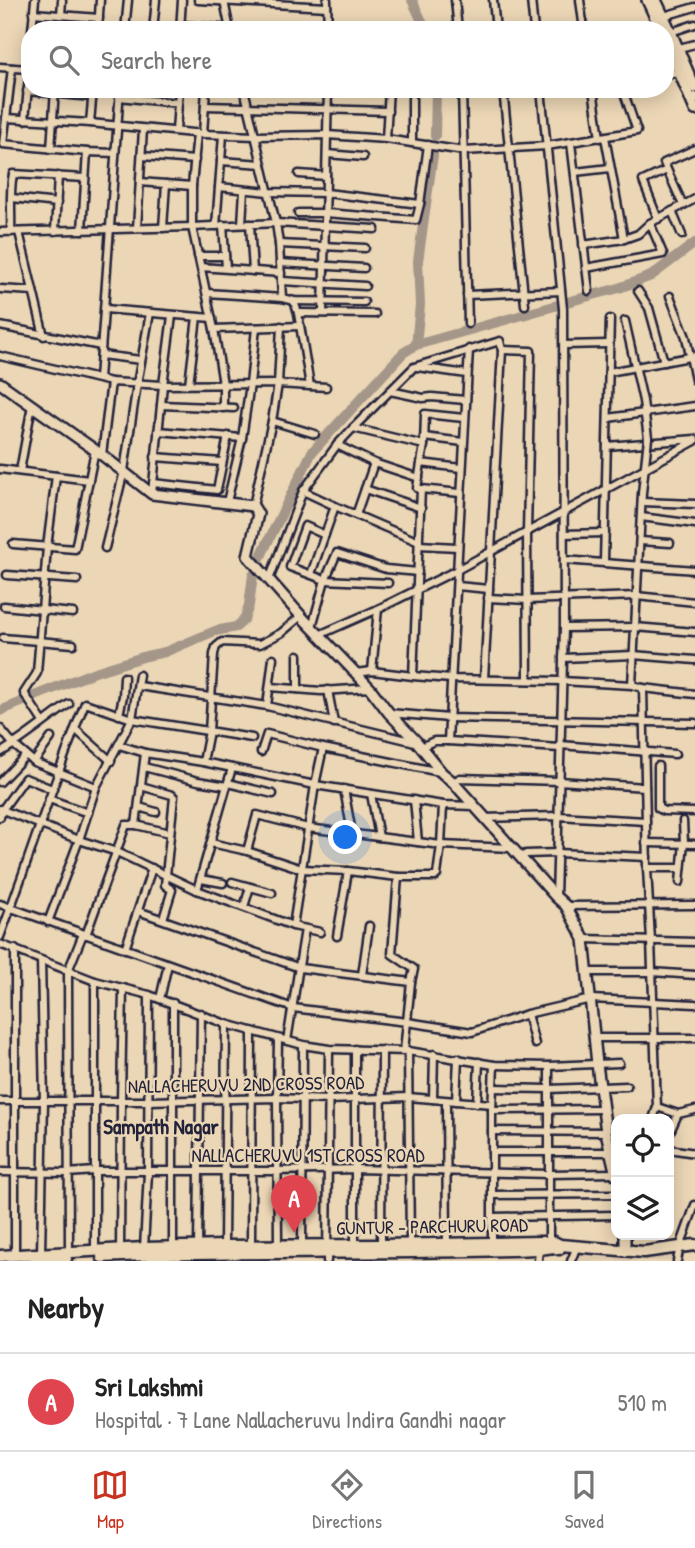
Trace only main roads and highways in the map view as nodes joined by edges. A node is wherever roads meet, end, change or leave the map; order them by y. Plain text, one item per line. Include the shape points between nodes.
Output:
1 (647, 0) edge
2 (656, 0) edge
3 (659, 21) edge
4 (665, 21) edge
5 (674, 43) edge
6 (674, 47) edge
7 (687, 68) edge
8 (695, 85) edge
9 (693, 99) edge
10 (695, 110) edge
11 (0, 383) edge
12 (611, 1152) edge
13 (625, 1240) edge
14 (695, 1247) edge
15 (576, 1248) junction
16 (625, 1251) junction
17 (327, 1253) edge
18 (381, 1253) edge
19 (679, 1253) edge
20 (0, 1256) edge
21 (120, 1256) edge
22 (431, 1256) edge
23 (470, 1256) edge
24 (642, 1256) edge
25 (38, 1257) edge
26 (69, 1257) edge
27 (366, 1257) edge
28 (242, 1258) edge

1 - 3 main road
2 - 4 main road
5 - 7 main road
6 - 7 main road
7 - 8 main road
7 - 9 main road
9 - 10 main road
11 - 12 main road via 152,494 253,506 258,514 247,555 566,906 584,939
13 - 16 main road
14 - 19 main road, GUNTUR - PARCHURU ROAD
15 - 16 main road, GUNTUR - PARCHURU ROAD
15 - 18 main road, GUNTUR - PARCHURU ROAD via 549,1242 447,1244 410,1245
15 - 23 main road, GUNTUR - PARCHURU ROAD
15 - 24 main road, GUNTUR - PARCHURU ROAD
16 - 24 main road, GUNTUR - PARCHURU ROAD
17 - 18 main road, GUNTUR - PARCHURU ROAD via 355,1246
17 - 21 main road, GUNTUR - PARCHURU ROAD via 302,1245 224,1246 144,1248
17 - 27 main road, GUNTUR - PARCHURU ROAD
17 - 28 main road, GUNTUR - PARCHURU ROAD
18 - 22 main road, GUNTUR - PARCHURU ROAD
18 - 27 main road, GUNTUR - PARCHURU ROAD
19 - 24 main road, GUNTUR - PARCHURU ROAD
20 - 25 main road, GUNTUR - PARCHURU ROAD
21 - 26 main road, GUNTUR - PARCHURU ROAD
21 - 26 main road, GUNTUR - PARCHURU ROAD via 95,1251
21 - 28 main road, GUNTUR - PARCHURU ROAD
22 - 23 main road, GUNTUR - PARCHURU ROAD
25 - 26 main road, GUNTUR - PARCHURU ROAD

